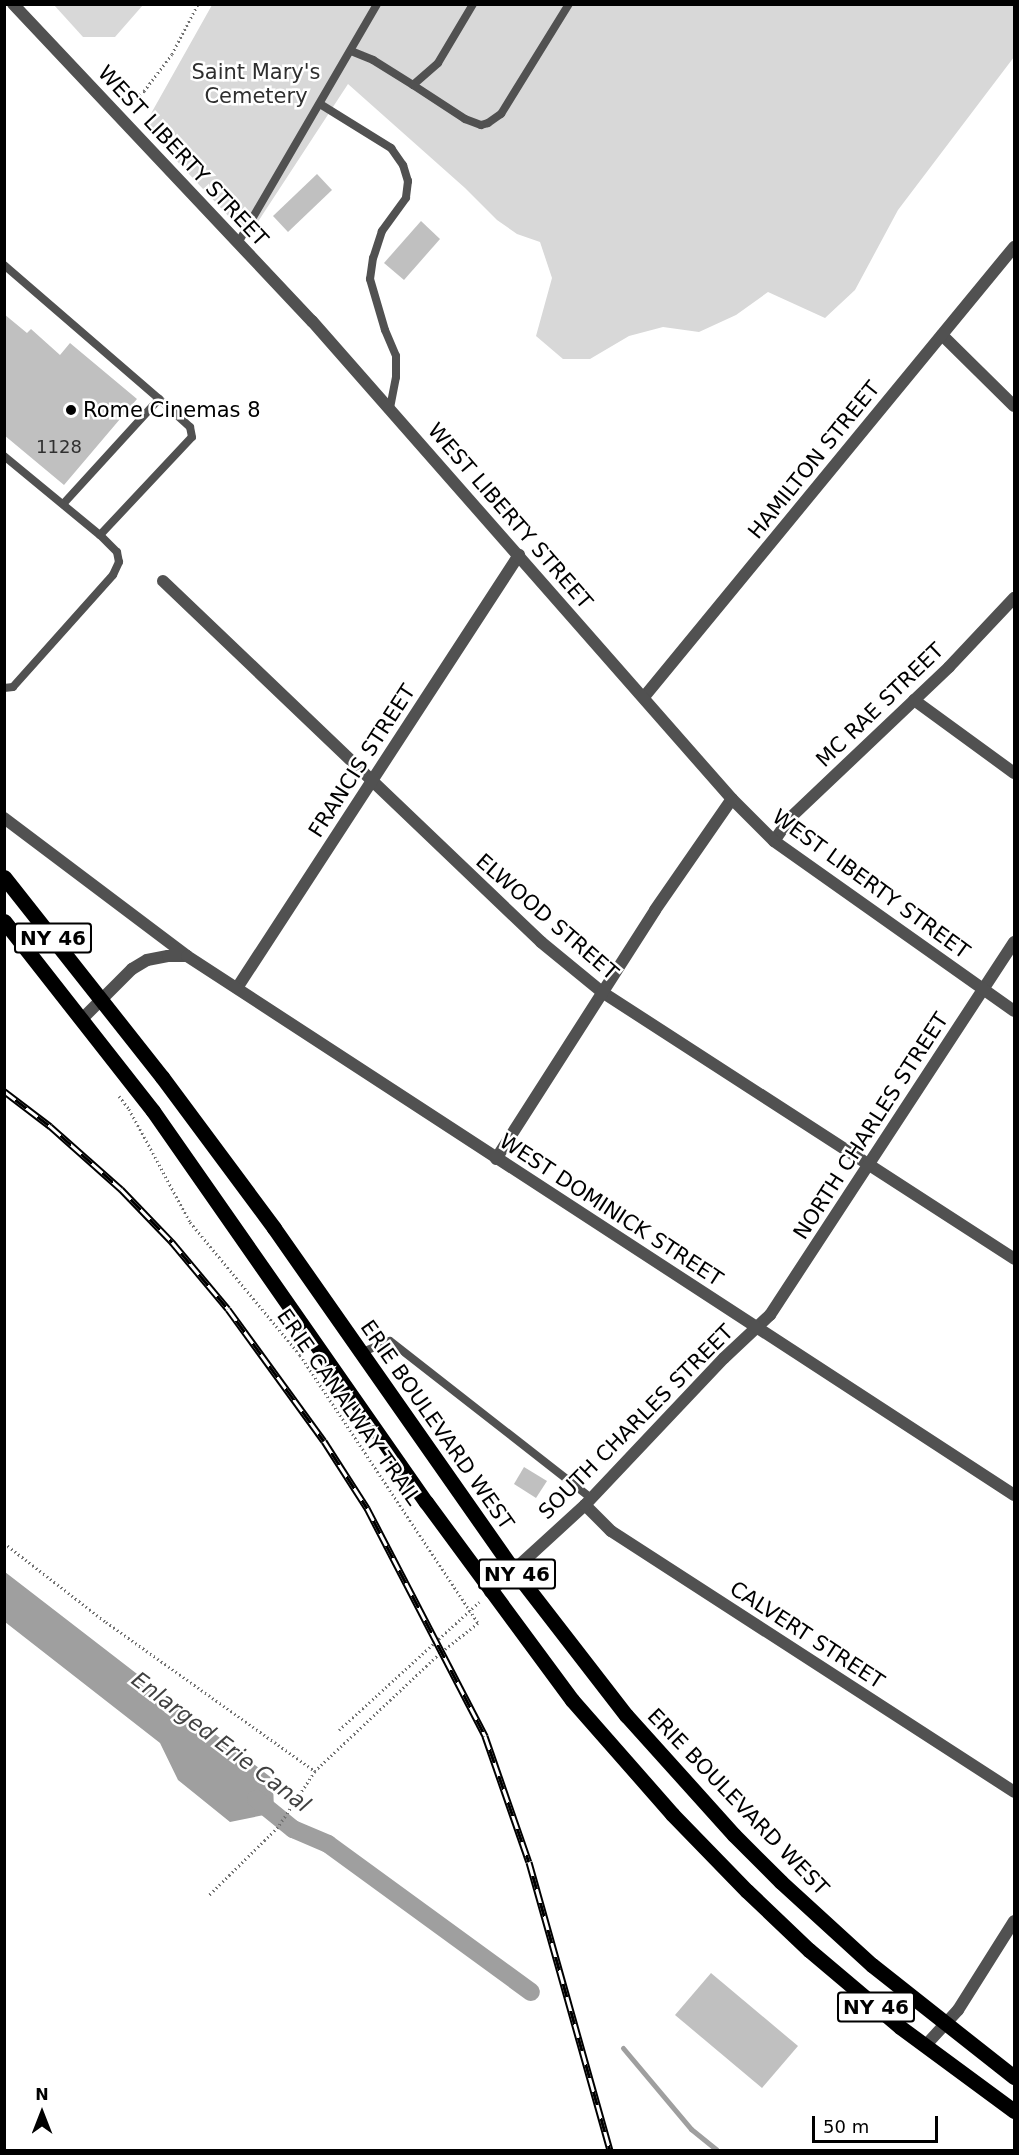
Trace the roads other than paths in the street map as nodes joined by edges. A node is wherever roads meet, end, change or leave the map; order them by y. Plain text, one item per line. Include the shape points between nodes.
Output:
1 (13, 4) edge
2 (377, 4) edge
3 (473, 4) edge
4 (569, 4) edge
5 (351, 51) junction
6 (413, 85) junction
7 (320, 104) junction
8 (238, 243) junction
9 (1014, 247) edge
10 (4, 266) edge
11 (942, 335) junction
12 (159, 399) junction
13 (1014, 406) edge
14 (390, 409) junction
15 (4, 456) edge
16 (63, 504) junction
17 (100, 535) junction
18 (519, 555) junction
19 (163, 582) dead end
20 (1014, 598) edge
21 (4, 688) edge
22 (644, 698) junction
23 (914, 700) junction
24 (1014, 773) edge
25 (371, 782) junction
26 (732, 799) junction
27 (4, 818) edge
28 (774, 841) junction
29 (4, 877) edge
30 (4, 921) edge
31 (1014, 942) edge
32 (187, 956) junction
33 (237, 988) junction
34 (983, 990) junction
35 (602, 992) junction
36 (102, 998) junction
37 (1014, 1011) edge
38 (82, 1019) junction
39 (496, 1159) junction
40 (868, 1165) junction
41 (1014, 1259) edge
42 (757, 1328) junction
43 (360, 1353) junction
44 (1014, 1495) edge
45 (588, 1502) junction
46 (513, 1569) junction
47 (490, 1592) junction
48 (1014, 1791) edge
49 (1014, 1921) edge
50 (945, 2024) junction
51 (925, 2046) junction
52 (1014, 2077) edge
53 (1014, 2111) edge

1 - 8 street, WEST LIBERTY STREET
2 - 5 lane
3 - 6 lane via 438,63
4 - 6 lane via 501,114 488,123 481,125 465,119
5 - 6 lane
5 - 7 lane
7 - 8 lane
7 - 14 lane via 391,148 408,181 406,198 382,231 370,279 396,356
8 - 14 street, WEST LIBERTY STREET
9 - 11 street, HAMILTON STREET
10 - 12 lane
11 - 13 street
11 - 22 street, HAMILTON STREET
12 - 16 lane
12 - 17 lane via 190,427 192,437
14 - 18 street, WEST LIBERTY STREET
15 - 16 lane
16 - 17 lane
17 - 21 lane via 117,552 119,562 113,574 13,687
18 - 22 street, WEST LIBERTY STREET
18 - 25 street, FRANCIS STREET
19 - 25 street, ELWOOD STREET
20 - 23 street, MC RAE STREET
22 - 26 street, WEST LIBERTY STREET
23 - 24 street
23 - 28 street, MC RAE STREET via 790,818
25 - 33 street, FRANCIS STREET
25 - 35 street, ELWOOD STREET via 541,942
26 - 28 street, WEST LIBERTY STREET
26 - 35 street
27 - 32 street, WEST DOMINICK STREET
28 - 34 street, WEST LIBERTY STREET
29 - 36 main road, ERIE BOULEVARD WEST / NY 46
30 - 38 main road, NY 46
31 - 34 street, NORTH CHARLES STREET
32 - 33 street, WEST DOMINICK STREET
32 - 36 street via 147,960
33 - 39 street, WEST DOMINICK STREET
34 - 37 street, WEST LIBERTY STREET
34 - 40 street, NORTH CHARLES STREET
35 - 39 street
35 - 40 street, ELWOOD STREET
36 - 38 street
36 - 43 main road, ERIE BOULEVARD WEST / NY 46 via 274,1228
38 - 47 main road, NY 46 via 153,1111
39 - 42 street, WEST DOMINICK STREET
40 - 41 street, ELWOOD STREET
40 - 42 street, NORTH CHARLES STREET via 770,1316
42 - 44 street, WEST DOMINICK STREET
42 - 45 street, SOUTH CHARLES STREET
43 - 45 lane via 390,1341
43 - 46 main road, ERIE BOULEVARD WEST / NY 46
45 - 46 street, SOUTH CHARLES STREET
45 - 48 street, CALVERT STREET via 611,1531
46 - 47 street, SOUTH CHARLES STREET
46 - 50 main road, ERIE BOULEVARD WEST / NY 46 via 626,1715 734,1834 872,1965
47 - 51 main road, NY 46 via 572,1700 672,1814 809,1950
49 - 50 street via 958,2010
50 - 51 street
50 - 52 main road, ERIE BOULEVARD WEST / NY 46
51 - 53 main road, NY 46

